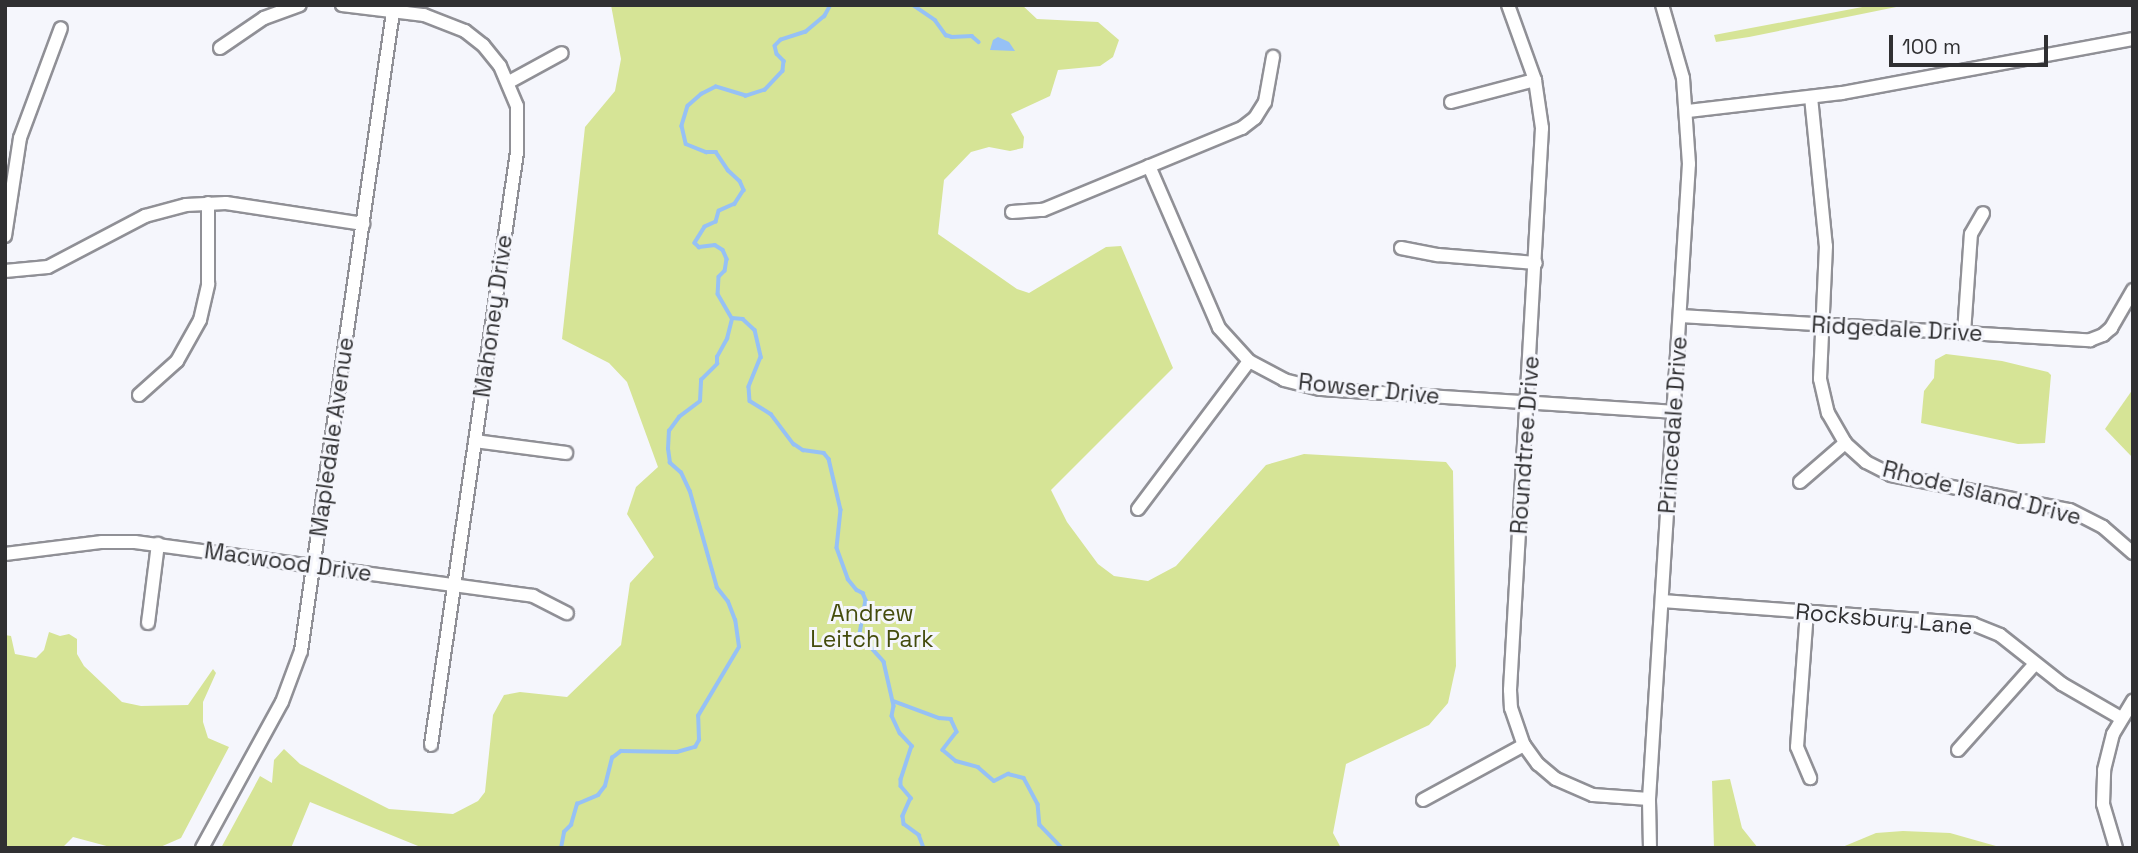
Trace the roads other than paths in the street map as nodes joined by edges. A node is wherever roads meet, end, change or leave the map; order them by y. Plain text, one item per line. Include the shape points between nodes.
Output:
1 (300, 5) edge
2 (342, 5) edge
3 (1508, 5) edge
4 (1662, 5) edge
5 (393, 8) edge
6 (61, 28) dead end
7 (2133, 39) edge
8 (220, 48) dead end
9 (562, 53) dead end
10 (1273, 57) dead end
11 (1535, 80) junction
12 (509, 82) junction
13 (1811, 97) junction
14 (1451, 102) dead end
15 (1688, 111) junction
16 (1149, 166) junction
17 (208, 202) junction
18 (1012, 212) dead end
19 (1983, 213) dead end
20 (363, 224) junction
21 (5, 236) edge
22 (1401, 248) dead end
23 (1536, 263) junction
24 (5, 271) edge
25 (2133, 290) edge
26 (1679, 316) junction
27 (1823, 324) junction
28 (1964, 333) junction
29 (1250, 361) junction
30 (139, 395) dead end
31 (1528, 402) junction
32 (1674, 412) junction
33 (475, 441) junction
34 (1845, 443) junction
35 (566, 453) dead end
36 (1800, 482) dead end
37 (1138, 509) dead end
38 (158, 544) junction
39 (2133, 553) edge
40 (5, 554) edge
41 (314, 566) junction
42 (454, 585) junction
43 (1661, 601) junction
44 (1807, 611) junction
45 (567, 613) dead end
46 (148, 623) dead end
47 (2035, 664) junction
48 (2133, 701) edge
49 (2120, 718) junction
50 (431, 745) dead end
51 (1524, 745) junction
52 (1958, 750) dead end
53 (1810, 778) dead end
54 (1649, 799) junction
55 (1423, 800) dead end
56 (202, 848) edge
57 (1650, 848) edge
58 (2116, 848) edge

1 - 8 street via 264,18
2 - 5 street, Mahoney Drive
3 - 11 street, Roundtree Drive
4 - 15 street, Princedale Drive
5 - 12 street, Mahoney Drive via 465,31 490,52
5 - 20 street, Mapledale Avenue
6 - 21 street via 20,138
7 - 13 street
9 - 12 street
10 - 16 street via 1268,96 1249,124
11 - 14 street
11 - 23 street, Roundtree Drive via 1542,128
12 - 33 street, Mahoney Drive via 517,106 518,141
13 - 15 street
13 - 27 street, Rhode Island Drive via 1826,246
15 - 26 street, Princedale Drive
16 - 18 street via 1043,210
16 - 29 street, Rowser Drive via 1214,319
17 - 20 street
17 - 24 street via 145,216 48,267
17 - 30 street via 208,284 200,320 177,361
19 - 28 street via 1971,234
20 - 41 street, Mapledale Avenue
22 - 23 street
23 - 31 street, Roundtree Drive
25 - 28 street, Ridgedale Drive via 2111,328 2099,337
26 - 27 street, Ridgedale Drive
26 - 32 street, Princedale Drive
27 - 28 street, Ridgedale Drive
27 - 34 street, Rhode Island Drive via 1823,396
29 - 31 street, Rowser Drive via 1284,380 1320,389
29 - 37 street
31 - 32 street, Rowser Drive
31 - 51 street, Roundtree Drive via 1510,690 1514,722
32 - 43 street, Princedale Drive
33 - 35 street
33 - 42 street, Mahoney Drive
34 - 36 street
34 - 39 street, Rhode Island Drive via 1866,462 1891,475 2070,510 2104,527
38 - 40 street, Macwood Drive via 111,542
38 - 41 street, Macwood Drive
38 - 46 street
41 - 42 street, Macwood Drive
41 - 56 street, Mapledale Avenue via 294,676
42 - 45 street, Macwood Drive via 533,596
42 - 50 street, Mahoney Drive
43 - 44 street, Rocksbury Lane
43 - 54 street, Princedale Drive
44 - 47 street, Rocksbury Lane via 1973,624 2000,635
44 - 53 street via 1797,747
47 - 49 street, Rocksbury Lane
47 - 52 street
48 - 49 street
49 - 58 street via 2108,751 2102,789
51 - 54 street, Roundtree Drive via 1538,764 1569,786 1602,796
51 - 55 street
54 - 57 street, Princedale Drive

